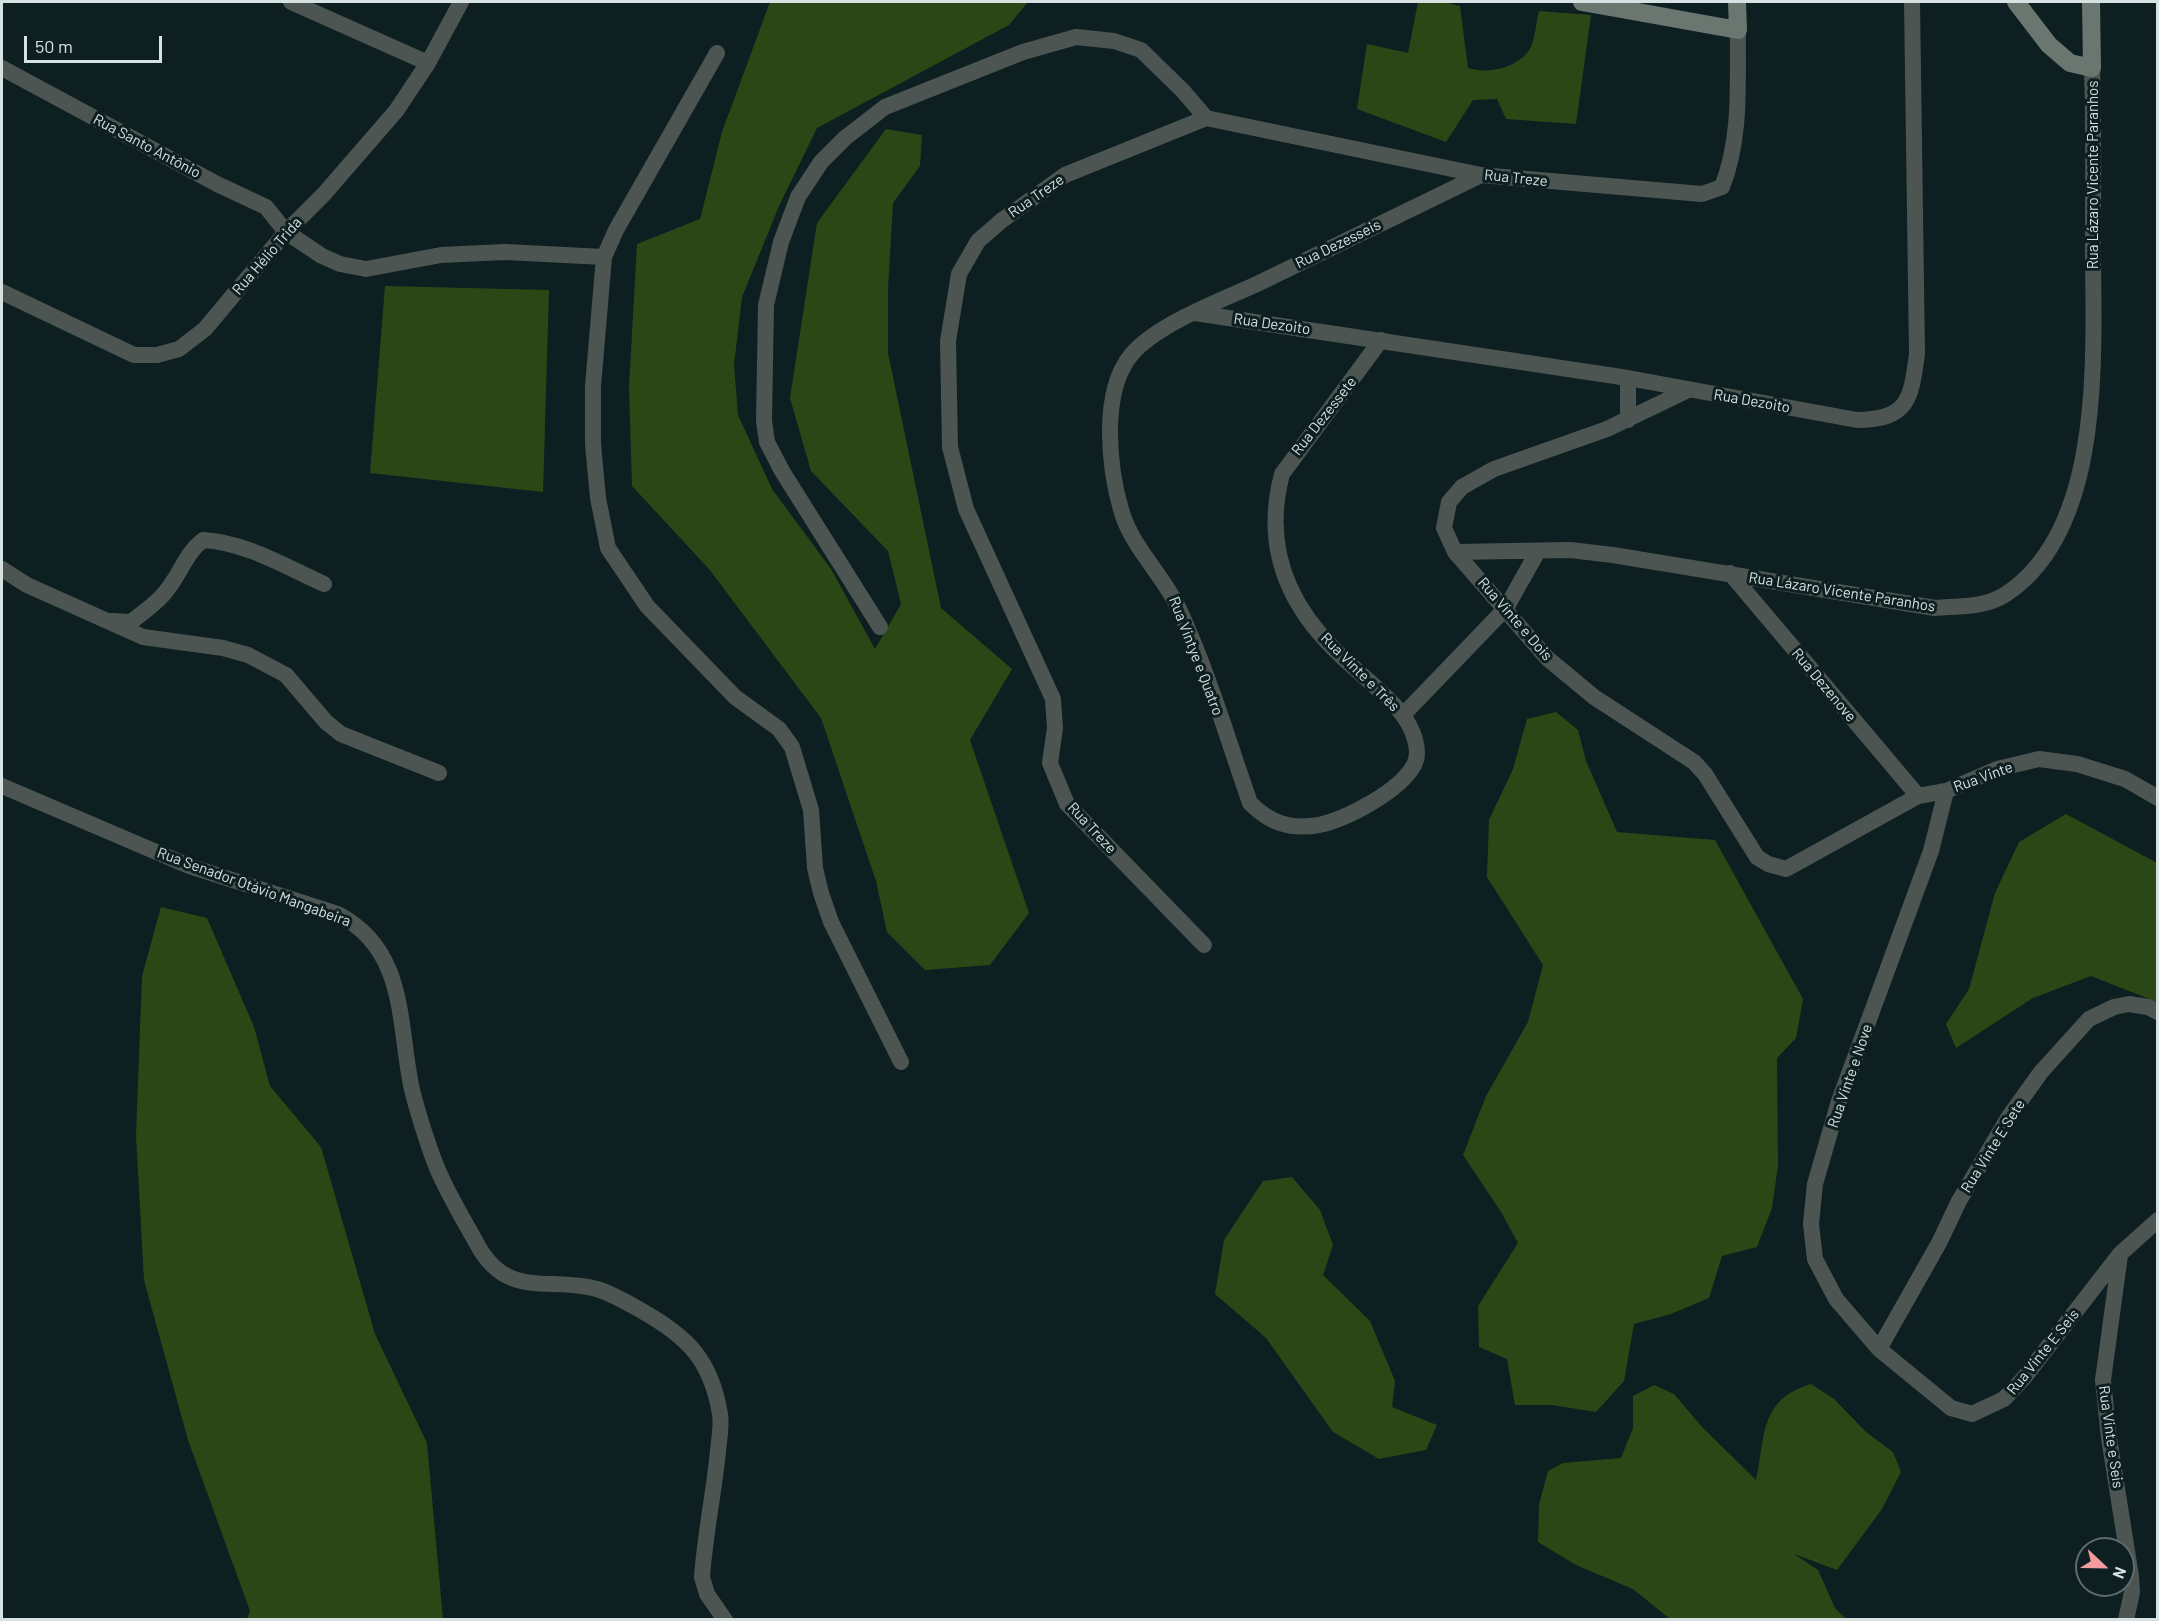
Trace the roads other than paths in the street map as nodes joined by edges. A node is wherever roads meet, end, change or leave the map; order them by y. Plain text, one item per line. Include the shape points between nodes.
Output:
1 (291, 2) edge
2 (461, 2) edge
3 (1582, 2) edge
4 (1737, 2) edge
5 (1912, 2) edge
6 (2016, 2) edge
7 (2091, 2) edge
8 (1738, 30) junction
9 (717, 53) dead end
10 (428, 63) junction
11 (2, 68) edge
12 (2092, 68) junction
13 (1206, 118) junction
14 (1481, 175) junction
15 (286, 232) junction
16 (604, 257) junction
17 (2, 292) edge
18 (1194, 313) junction
19 (1381, 340) junction
20 (1628, 378) junction
21 (1688, 390) junction
22 (1628, 420) junction
23 (1276, 496) joint
24 (1538, 551) junction
25 (1455, 552) junction
26 (2, 569) edge
27 (1730, 573) junction
28 (324, 584) dead end
29 (1506, 608) junction
30 (107, 621) junction
31 (880, 627) dead end
32 (1403, 715) junction
33 (439, 773) dead end
34 (2, 786) edge
35 (1946, 791) junction
36 (1918, 796) junction
37 (2157, 798) edge
38 (1816, 853) joint
39 (1204, 945) dead end
40 (2157, 1012) edge
41 (901, 1062) dead end
42 (2157, 1220) edge
43 (2120, 1254) junction
44 (1879, 1349) junction
45 (725, 1620) edge
46 (2126, 1620) edge

1 - 10 street
2 - 10 street, Rua Hélio Trida
3 - 8 street
4 - 8 street, Rua Treze
5 - 21 street, Rua Dezoito via 1917,354 1913,387 1906,405 1887,416 1857,420
6 - 12 street via 2049,45 2070,63
7 - 12 street, Rua Lázaro Vicente Paranhos
8 - 14 street, Rua Treze via 1736,128 1733,157 1722,186 1702,194
9 - 16 street
10 - 15 street, Rua Hélio Trida via 396,111
11 - 15 street, Rua Santo Antônio via 266,207
12 - 27 street, Rua Lázaro Vicente Paranhos via 2090,422 2080,476 2060,530 2038,566 2006,594 1985,604 1935,608
13 - 14 street, Rua Treze
13 - 31 street via 1141,50 1114,41 1076,38 1023,52 885,107 821,162 798,197 781,242 766,305 764,421 768,442 782,471
13 - 39 street, Rua Treze via 1065,175 1001,221 978,241 959,274 948,341 950,447 966,509 1053,699 1055,728 1050,763 1067,804
14 - 18 street, Rua Dezesseis
15 - 16 street, Rua Santo Antônio via 322,256 366,269 441,255 505,252
15 - 17 street, Rua Hélio Trida via 206,329 180,349 157,355 134,355
16 - 41 street via 593,386 593,444 608,548 647,606 735,697 779,729 792,747 811,810 820,894
18 - 19 street, Rua Dezoito
18 - 32 street, Rua Vintye e Quatro via 1146,341 1124,366 1111,402 1111,464 1123,514 1134,538 1170,591 1189,630 1250,803 1265,818 1304,828 1350,815 1389,790 1414,765 1418,753
19 - 20 street, Rua Dezoito
19 - 23 street, Rua Dezessete via 1289,461
20 - 21 street, Rua Dezoito
20 - 22 street
21 - 22 street, Rua Vinte e Dois
22 - 25 street, Rua Vinte e Dois via 1494,469 1462,487 1449,502 1445,516 1444,528
23 - 32 street, Rua Vinte e Três via 1277,555 1289,587 1331,647
24 - 25 street, Rua Lázaro Vicente Paranhos
24 - 27 street, Rua Lázaro Vicente Paranhos via 1570,550
24 - 29 street
25 - 29 street, Rua Vinte e Dois
26 - 30 street via 27,585
27 - 36 street, Rua Dezenove
28 - 30 street via 253,552 203,540 190,550 167,591 152,606 131,622
29 - 32 street
29 - 38 street, Rua Vinte e Dois via 1574,682 1694,762 1711,782 1757,857 1786,868
30 - 33 street via 143,637 248,655 286,675 341,734
34 - 45 street, Rua Senador Otávio Mangabeira via 189,866 338,914 359,926 377,947 395,982 412,1086 432,1155 482,1253 502,1273 521,1283 597,1289 628,1302 672,1328 703,1360 721,1417 702,1577 707,1594
35 - 36 street, Rua Vinte
35 - 37 street, Rua Vinte via 1997,769 2039,759 2077,764 2125,779
35 - 44 street, Rua Vinte e Nove via 1931,851 1839,1101 1815,1184 1811,1224 1815,1259 1836,1299
36 - 38 street, Rua Vinte
40 - 44 street, Rua Vinte E Sete via 2129,1004 2097,1015 2074,1033 2041,1072 2008,1118 1959,1201
42 - 43 street, Rua Vinte E Seis
43 - 44 street, Rua Vinte E Seis via 2023,1379 1993,1406 1972,1414 1951,1408
43 - 46 street, Rua Vinte e Seis via 2103,1380 2132,1576 2133,1592

